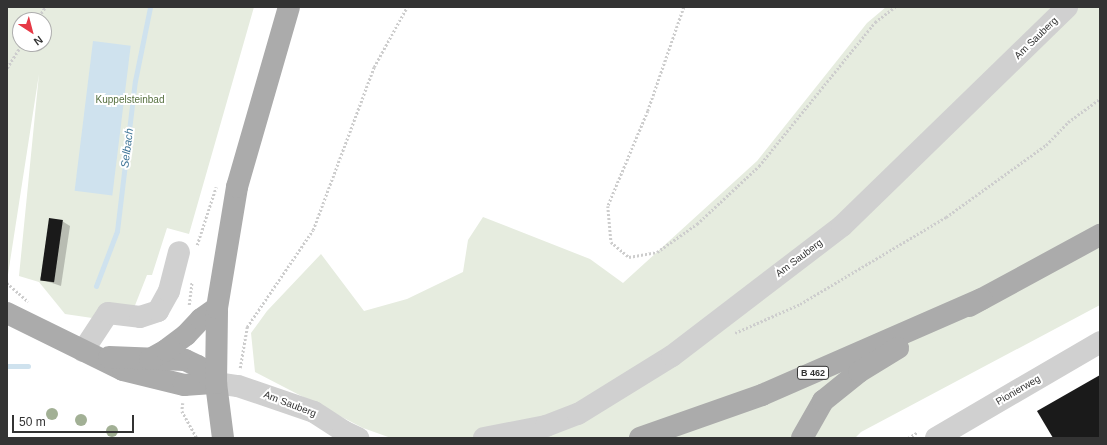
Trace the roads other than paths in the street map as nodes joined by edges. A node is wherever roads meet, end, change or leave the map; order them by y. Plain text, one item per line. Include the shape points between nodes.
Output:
1 (289, 7) edge
2 (1067, 7) edge
3 (1100, 235) edge
4 (179, 252) dead end
5 (982, 299) junction
6 (217, 308) junction
7 (7, 313) edge
8 (1100, 342) edge
9 (91, 354) junction
10 (150, 359) junction
11 (216, 382) junction
12 (223, 438) edge
13 (358, 438) edge
14 (484, 438) edge
15 (640, 438) edge
16 (802, 438) edge
17 (936, 438) edge

1 - 6 main road via 237,187
2 - 14 street, Am Sauberg via 842,226 672,356 578,414 546,426
3 - 5 main road, B 462
4 - 9 street via 169,291 158,311 140,317 108,314
5 - 15 main road, B 462 via 762,395
5 - 16 main road via 859,372 823,401
6 - 10 main road via 201,318 186,336
6 - 11 main road
7 - 9 main road
8 - 17 street, Pionierweg
9 - 10 main road
9 - 11 main road via 123,370 184,385
10 - 11 main road via 185,360 198,366
11 - 12 main road
11 - 13 street, Am Sauberg via 238,386 314,412 342,431

